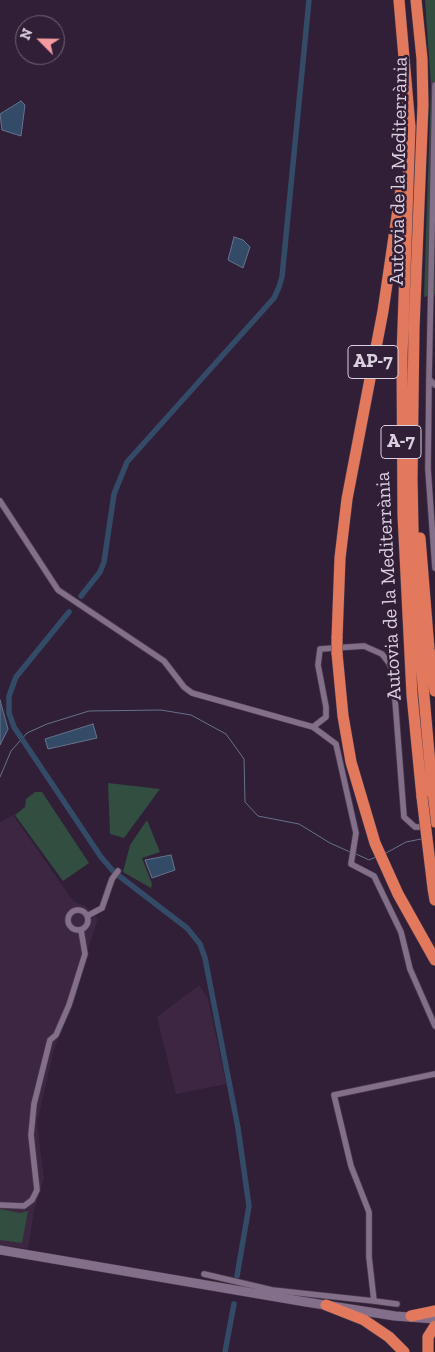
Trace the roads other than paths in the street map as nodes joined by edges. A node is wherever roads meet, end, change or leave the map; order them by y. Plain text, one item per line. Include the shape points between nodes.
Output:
1 (399, 0) edge
2 (416, 0) edge
3 (408, 85) junction
4 (435, 85) edge
5 (429, 379) junction
6 (435, 385) edge
7 (414, 422) junction
8 (0, 501) edge
9 (435, 568) edge
10 (435, 691) edge
11 (313, 727) junction
12 (427, 797) junction
13 (435, 822) edge
14 (435, 826) edge
15 (116, 873) dead end
16 (435, 900) edge
17 (87, 916) junction
18 (81, 930) junction
19 (435, 960) edge
20 (435, 1026) edge
21 (435, 1074) edge
22 (0, 1205) edge
23 (0, 1250) edge
24 (204, 1274) dead end
25 (374, 1300) junction
26 (397, 1304) dead end
27 (326, 1305) junction
28 (435, 1312) edge
29 (395, 1316) junction
30 (411, 1316) junction
31 (435, 1319) edge
32 (435, 1325) edge
33 (404, 1352) edge
34 (428, 1352) edge

1 - 3 highway, Autovia de la Mediterrània / A-7
2 - 7 highway, Autovia de la Mediterrània / A-7 via 423,105 414,328
3 - 12 highway, Autovia de la Mediterrània / A-7 via 410,127 402,356 402,487 406,597
3 - 19 highway, AP-7, bridge via 396,231 346,506 337,597 337,653 351,762 375,843 413,924
4 - 5 street
5 - 6 street
5 - 9 street via 428,469
7 - 10 highway via 424,589
7 - 12 highway, Autovia de la Mediterrània / A-7 via 414,581
8 - 11 street via 58,590 164,661 192,693
11 - 14 street via 326,718 318,665 320,648 364,646 382,654 392,673 404,817 415,827
11 - 20 street via 336,744 356,833 351,864 374,876 401,932 410,969
12 - 13 highway, Autovia de la Mediterrània / A-7
12 - 16 highway, Autovia de la Mediterrània / A-7, bridge
15 - 17 street via 102,908
17 - 18 street via 88,923
17 - 18 street via 77,910 69,916 71,927
18 - 22 street via 85,954 56,1035 50,1040 34,1104 31,1135 37,1190 24,1206
21 - 25 street via 334,1095 351,1166 369,1212 369,1257
23 - 27 street
24 - 25 street via 272,1290
25 - 26 street
27 - 29 street
27 - 33 highway via 370,1324
28 - 30 highway
29 - 30 street
29 - 32 street
30 - 31 street
32 - 34 highway via 428,1337

